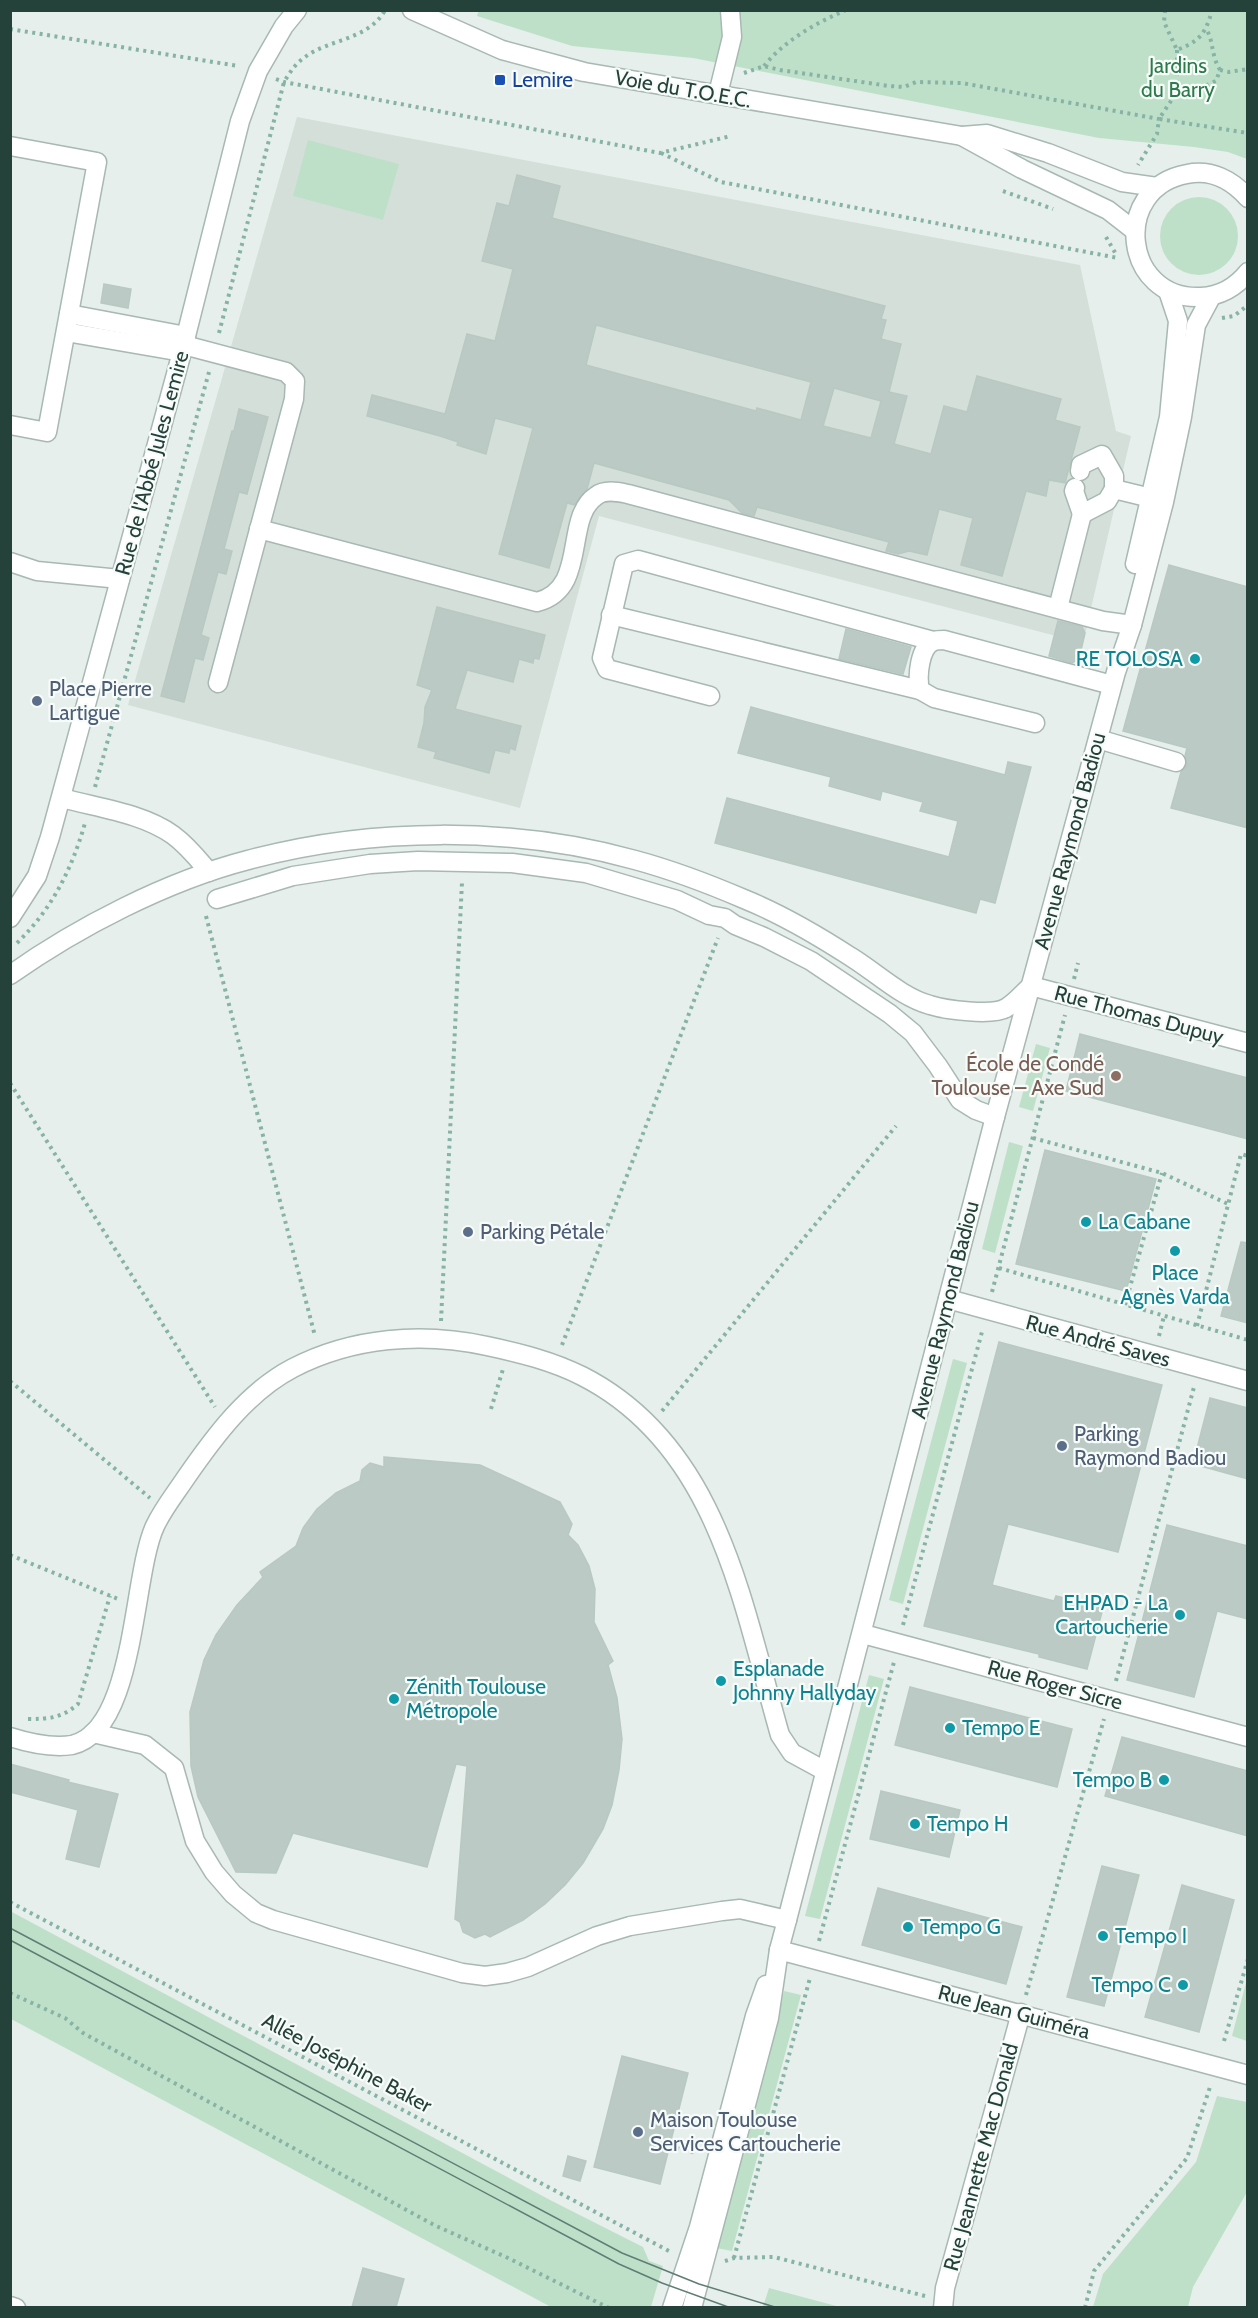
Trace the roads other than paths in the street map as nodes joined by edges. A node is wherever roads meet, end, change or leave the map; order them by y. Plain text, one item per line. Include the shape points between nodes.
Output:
1 (297, 10) edge
2 (412, 10) edge
3 (730, 10) edge
4 (718, 94) junction
5 (962, 136) junction
6 (10, 146) edge
7 (1157, 187) junction
8 (1248, 198) edge
9 (1135, 231) junction
10 (1248, 272) edge
11 (1168, 291) junction
12 (1211, 297) junction
13 (67, 323) junction
14 (184, 344) junction
15 (10, 425) edge
16 (1114, 489) junction
17 (1158, 500) junction
18 (1082, 514) junction
19 (259, 529) junction
20 (10, 562) edge
21 (120, 579) junction
22 (1058, 608) junction
23 (611, 615) junction
24 (1126, 625) junction
25 (933, 641) junction
26 (1114, 678) junction
27 (218, 683) dead end
28 (920, 690) junction
29 (710, 696) dead end
30 (1035, 723) dead end
31 (1098, 739) junction
32 (1176, 762) dead end
33 (62, 798) junction
34 (209, 872) junction
35 (211, 905) road end
36 (10, 918) edge
37 (10, 975) edge
38 (1031, 986) junction
39 (1248, 1043) edge
40 (995, 1117) junction
41 (948, 1299) junction
42 (1248, 1382) edge
43 (862, 1634) junction
44 (93, 1733) junction
45 (10, 1737) edge
46 (1248, 1737) edge
47 (825, 1771) junction
48 (787, 1920) junction
49 (780, 1950) junction
50 (1021, 2013) junction
51 (1248, 2075) edge
52 (943, 2304) edge
53 (10, 2306) edge
54 (16, 2307) edge
55 (672, 2307) edge
56 (692, 2307) edge

1 - 14 street, Rue de l'Abbé Jules Lemire via 258,70 240,122
2 - 4 street, Voie du T.O.E.C. via 502,50 584,72
3 - 4 street via 732,37
4 - 5 street, Voie du T.O.E.C.
5 - 7 street, Voie du T.O.E.C. via 987,135 1048,153 1122,182
5 - 9 street, Voie du T.O.E.C. via 1108,210
6 - 13 street via 98,162
7 - 8 street via 1176,176 1197,172 1218,176 1238,186
7 - 9 street via 1138,214
9 - 11 street via 1136,249 1143,266
10 - 12 street via 1228,290
11 - 12 street via 1189,297
11 - 17 street, Avenue Raymond Badiou via 1178,321
12 - 17 street, Avenue Raymond Badiou via 1196,325 1182,417
13 - 14 street
13 - 15 street via 47,432
14 - 19 street via 286,372 295,381 294,399
14 - 21 street, Rue de l'Abbé Jules Lemire
16 - 17 street
16 - 18 street via 1107,501
16 - 18 street via 1113,476 1102,455 1081,465 1074,491
17 - 24 street, Avenue Raymond Badiou
18 - 22 street
19 - 22 street via 537,602 559,591 566,580 584,510 596,496 608,491
19 - 27 street
20 - 21 street via 37,571
21 - 33 street, Rue de l'Abbé Jules Lemire
22 - 24 street
23 - 25 street via 624,564 638,560
23 - 28 street
23 - 29 street via 602,658 607,669
24 - 26 street, Avenue Raymond Badiou
25 - 26 street via 944,640
25 - 28 street via 925,649 918,679
26 - 31 street, Avenue Raymond Badiou
28 - 30 street via 934,698
31 - 32 street
31 - 38 street, Avenue Raymond Badiou
33 - 34 street via 139,819 171,834
33 - 36 street, Rue de l'Abbé Jules Lemire via 37,876
34 - 37 street via 81,930
34 - 38 street via 325,844 412,836 505,838 572,846 634,859 745,899 832,945 913,1000 932,1006 950,1011 1005,1010
35 - 40 street via 270,882 370,864 512,862 586,873 725,918 811,961 890,1014 918,1040 960,1100
38 - 39 street, Rue Thomas Dupuy
38 - 40 street, Avenue Raymond Badiou
40 - 41 street, Avenue Raymond Badiou
41 - 42 street, Rue André Saves
41 - 43 street, Avenue Raymond Badiou
43 - 46 street, Rue Roger Sicre
43 - 47 street, Avenue Raymond Badiou
44 - 45 street via 81,1742 54,1746
44 - 47 street via 111,1707 129,1650 154,1527 226,1425 276,1378 320,1356 369,1342 440,1339 509,1350 554,1364 612,1395 650,1425 682,1463 728,1554 780,1735 792,1753
44 - 48 street via 145,1745 174,1768 195,1841 232,1894 256,1913 450,1970 485,1976 507,1973 630,1926 722,1911 740,1909
47 - 48 street, Avenue Raymond Badiou
48 - 49 street, Avenue Raymond Badiou
49 - 50 street, Rue Jean Guiméra
49 - 55 street, Avenue Raymond Badiou via 755,2016 699,2227
49 - 56 street, Avenue Raymond Badiou via 769,2018
50 - 51 street, Rue Jean Guiméra
50 - 52 street, Rue Jeannette Mac Donald
53 - 54 street

